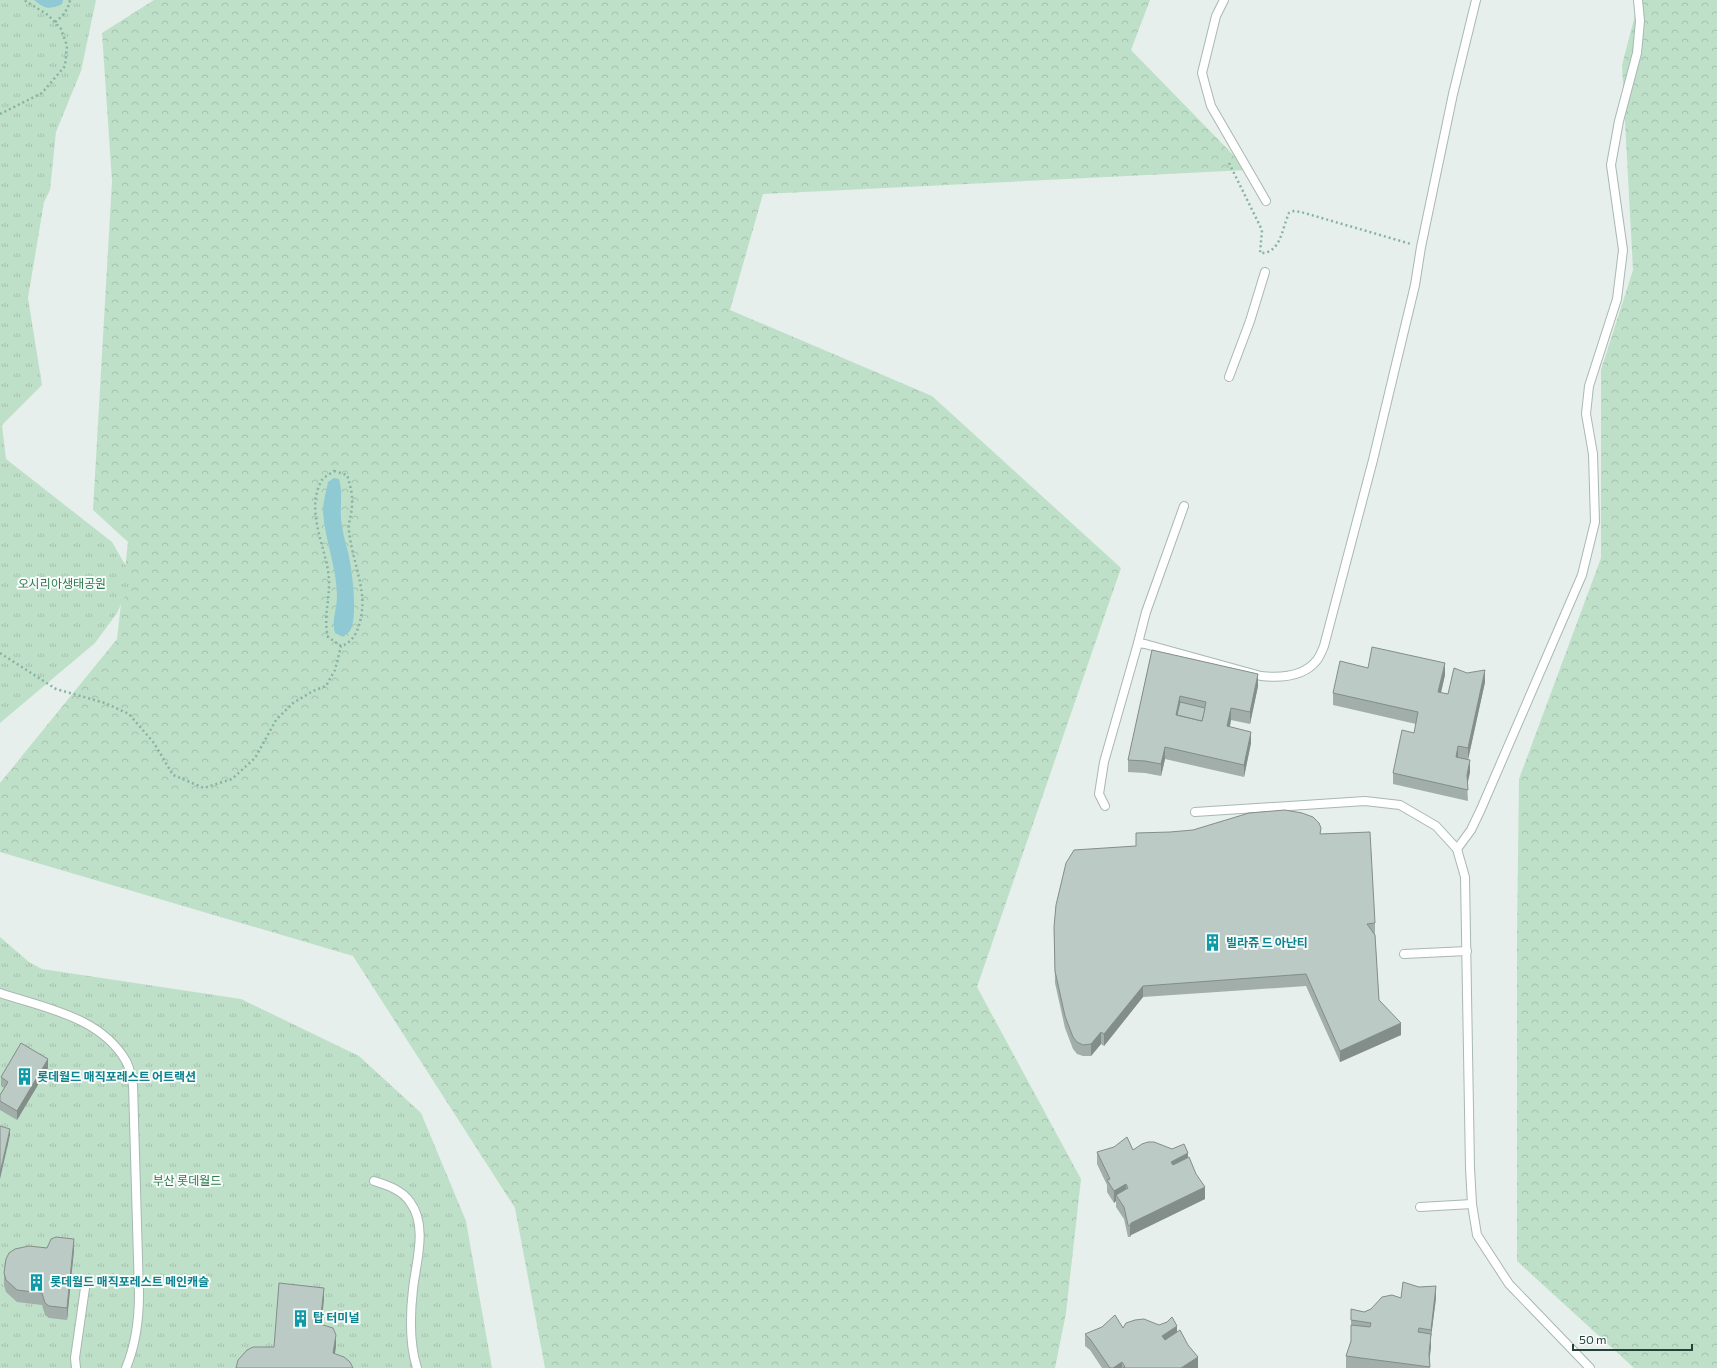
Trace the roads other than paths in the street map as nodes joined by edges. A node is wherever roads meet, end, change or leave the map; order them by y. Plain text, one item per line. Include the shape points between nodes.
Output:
1 (1224, 0) edge
2 (1476, 0) edge
3 (1638, 0) edge
4 (1266, 201) dead end
5 (1266, 272) dead end
6 (1229, 377) dead end
7 (1184, 506) dead end
8 (1138, 643) junction
9 (1105, 806) dead end
10 (1195, 812) dead end
11 (1456, 848) junction
12 (1467, 951) junction
13 (1404, 954) dead end
14 (0, 993) edge
15 (374, 1181) dead end
16 (1472, 1204) junction
17 (1420, 1207) dead end
18 (85, 1288) dead end
19 (76, 1368) edge
20 (126, 1368) edge
21 (417, 1368) edge
22 (1590, 1368) edge

1 - 4 lane via 1216,16 1202,73 1211,106
2 - 8 lane via 1453,94 1415,285 1373,460 1324,646 1317,660 1308,668 1293,675 1261,676
3 - 11 lane via 1640,21 1637,54 1619,121 1611,165 1623,250 1617,298 1589,386 1586,414 1593,454 1595,522 1588,557 1481,809 1471,830
5 - 6 lane
7 - 8 lane via 1146,612
8 - 9 lane via 1104,762 1099,794
10 - 11 lane via 1365,801 1400,805 1436,826
11 - 12 lane via 1465,877
12 - 13 lane
12 - 16 lane
14 - 20 lane via 68,1015 92,1026 109,1039 127,1062 133,1085 139,1316 136,1338
15 - 21 lane via 406,1197 414,1207 417,1218 419,1238 410,1327
16 - 17 lane
16 - 22 lane via 1477,1235 1509,1284
18 - 19 lane via 75,1358

